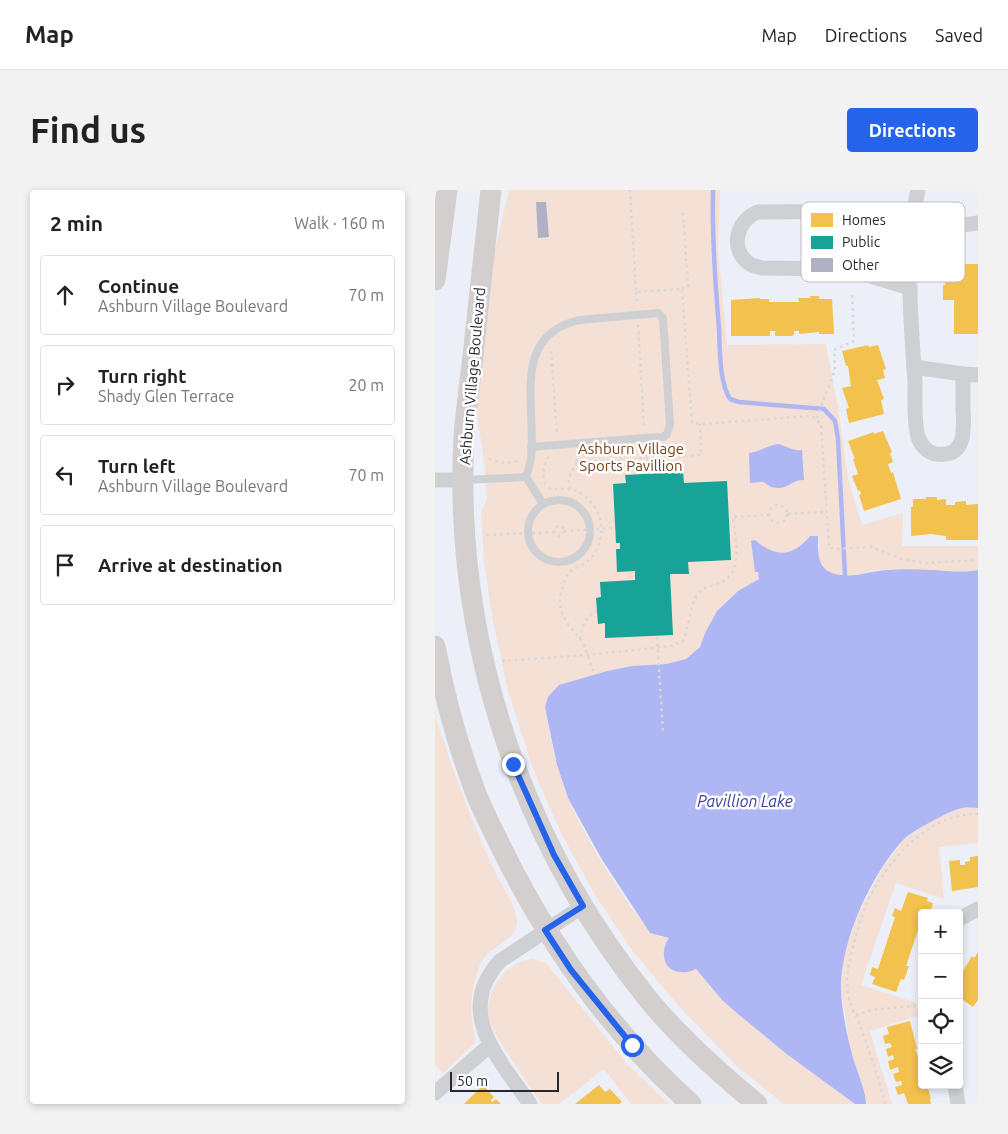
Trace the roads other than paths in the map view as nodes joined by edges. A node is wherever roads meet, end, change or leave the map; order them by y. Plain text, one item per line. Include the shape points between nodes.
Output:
1 (447, 190) edge
2 (491, 190) edge
3 (801, 212) edge
4 (978, 223) edge
5 (965, 225) edge
6 (801, 268) edge
7 (435, 280) edge
8 (890, 282) edge
9 (910, 282) edge
10 (910, 288) junction
11 (913, 367) junction
12 (970, 374) edge
13 (531, 447) junction
14 (526, 477) junction
15 (435, 480) edge
16 (464, 480) junction
17 (543, 504) junction
18 (435, 646) edge
19 (583, 906) junction
20 (978, 909) edge
21 (963, 917) edge
22 (545, 930) junction
23 (490, 1045) junction
24 (956, 1089) edge
25 (435, 1094) edge
26 (530, 1104) edge
27 (691, 1104) edge
28 (757, 1104) edge
29 (958, 1104) edge

1 - 7 main road
2 - 16 main road, Ashburn Village Boulevard via 464,435
3 - 6 street via 758,212 751,215 741,224 737,243 741,255 750,264 761,268
4 - 5 street
8 - 10 street
9 - 10 street
10 - 11 street
11 - 12 street
11 - 12 street via 918,436 923,447 934,454 947,454 958,448 964,436
13 - 13 lane via 530,374 540,343 571,322 658,313 663,318 670,429 667,434 663,437
13 - 14 lane
14 - 16 lane
14 - 17 lane
15 - 16 street
16 - 19 main road, Ashburn Village Boulevard via 467,563 483,663 493,700 513,764 554,855
17 - 17 lane via 532,514 529,523 530,543 535,551 552,562 561,563 579,556 590,539 589,519 584,511 567,500 557,499
18 - 22 main road via 474,790
19 - 22 street
19 - 28 main road, Ashburn Village Boulevard via 649,1000 713,1067
20 - 21 street
22 - 23 street via 489,972 481,995 480,1019
22 - 27 main road via 571,970 626,1038
23 - 25 street
23 - 26 street
24 - 29 street

